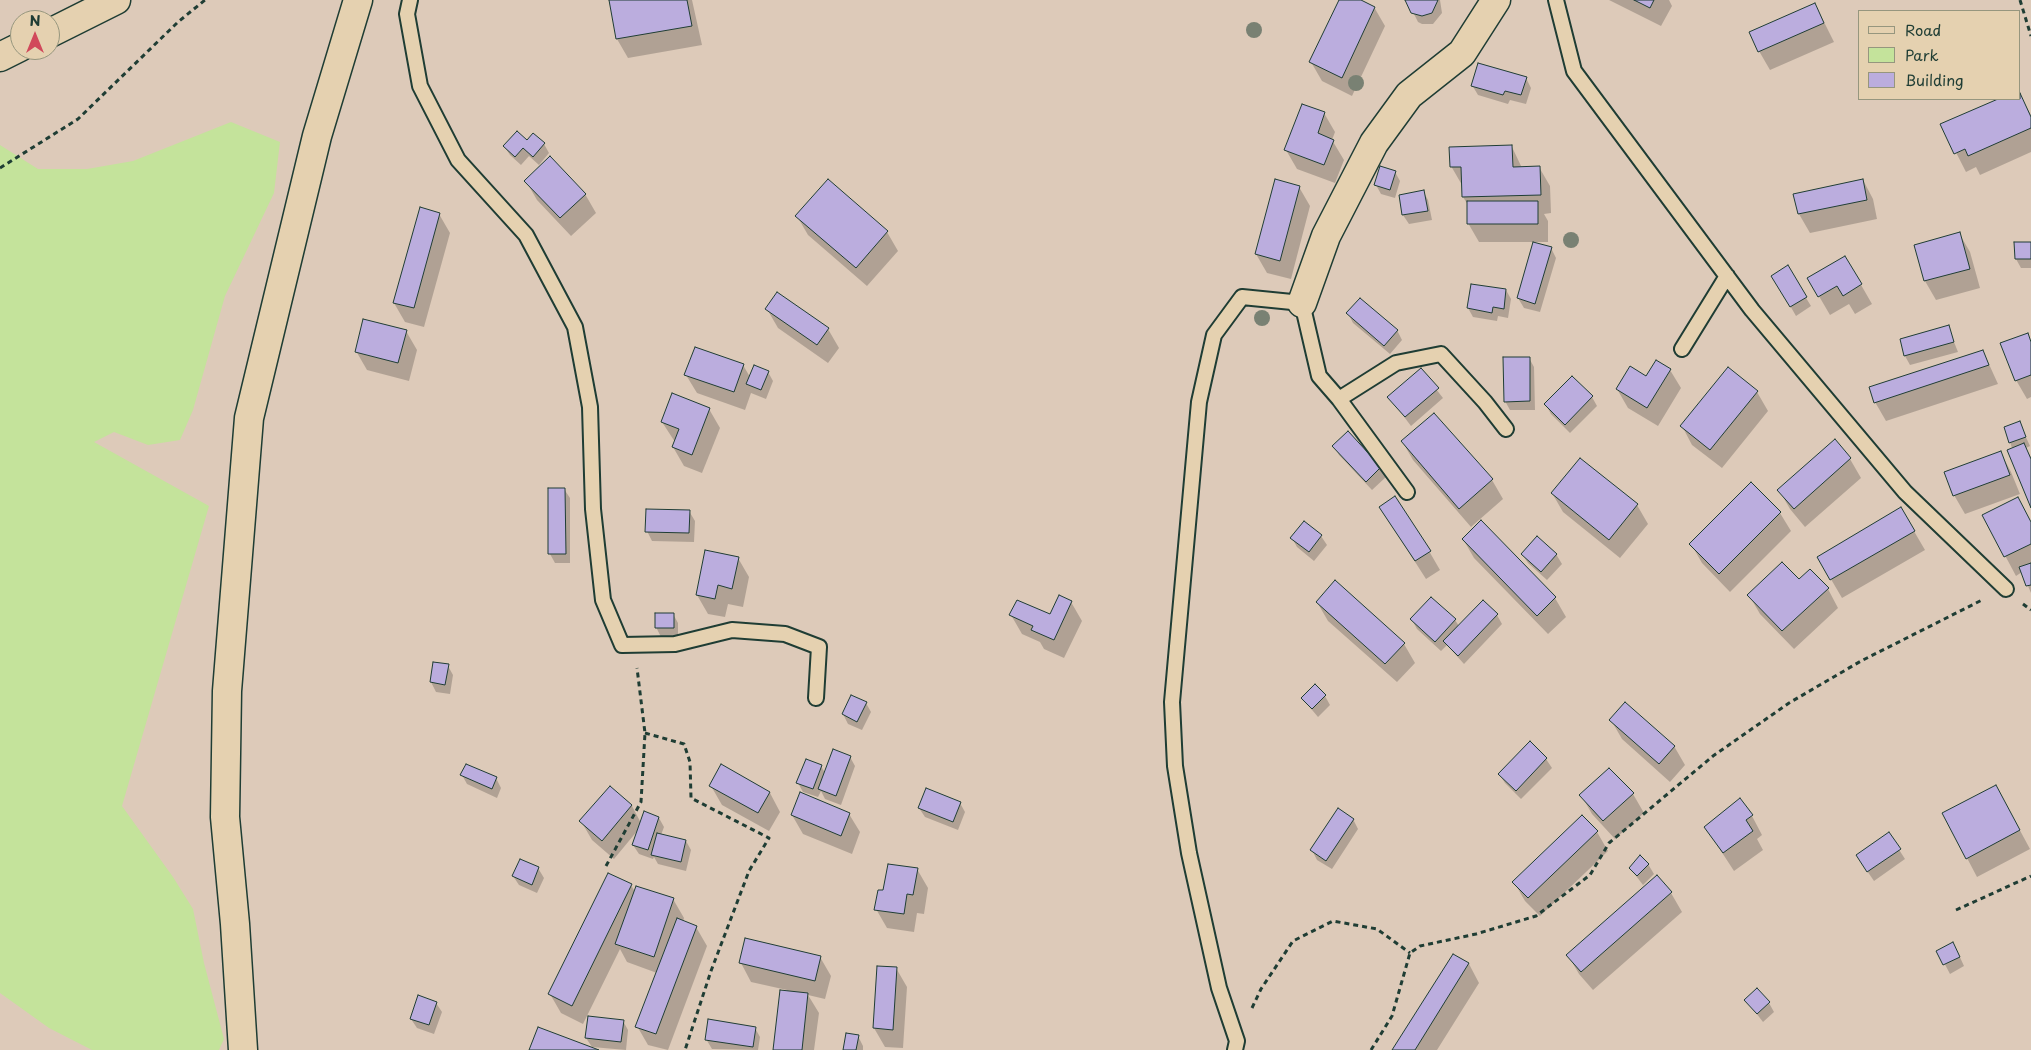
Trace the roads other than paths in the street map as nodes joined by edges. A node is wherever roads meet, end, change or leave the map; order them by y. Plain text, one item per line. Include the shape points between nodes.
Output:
1 (116, 0) edge
2 (358, 0) edge
3 (410, 0) edge
4 (1496, 0) edge
5 (1556, 0) edge
6 (60, 28) edge
7 (1727, 276) junction
8 (1302, 303) junction
9 (1682, 349) dead end
10 (1339, 399) junction
11 (1506, 429) dead end
12 (1407, 492) dead end
13 (2006, 589) road end
14 (816, 698) dead end
15 (1236, 1045) edge
16 (243, 1050) edge

1 - 6 street
2 - 16 street via 317,136 249,418 227,691 225,817
3 - 14 lane via 407,14 420,86 458,160 526,235 575,327 590,406 593,509 603,600 622,645 675,644 732,630 785,634 818,647
4 - 8 street via 1462,53 1409,95 1374,143 1326,236
5 - 7 lane via 1574,71
7 - 9 lane
7 - 13 lane via 1904,492
8 - 10 lane via 1319,376
8 - 15 lane via 1242,297 1214,335 1199,402 1172,702 1175,766 1189,853 1219,988
10 - 11 lane via 1396,363 1441,354
10 - 12 lane

